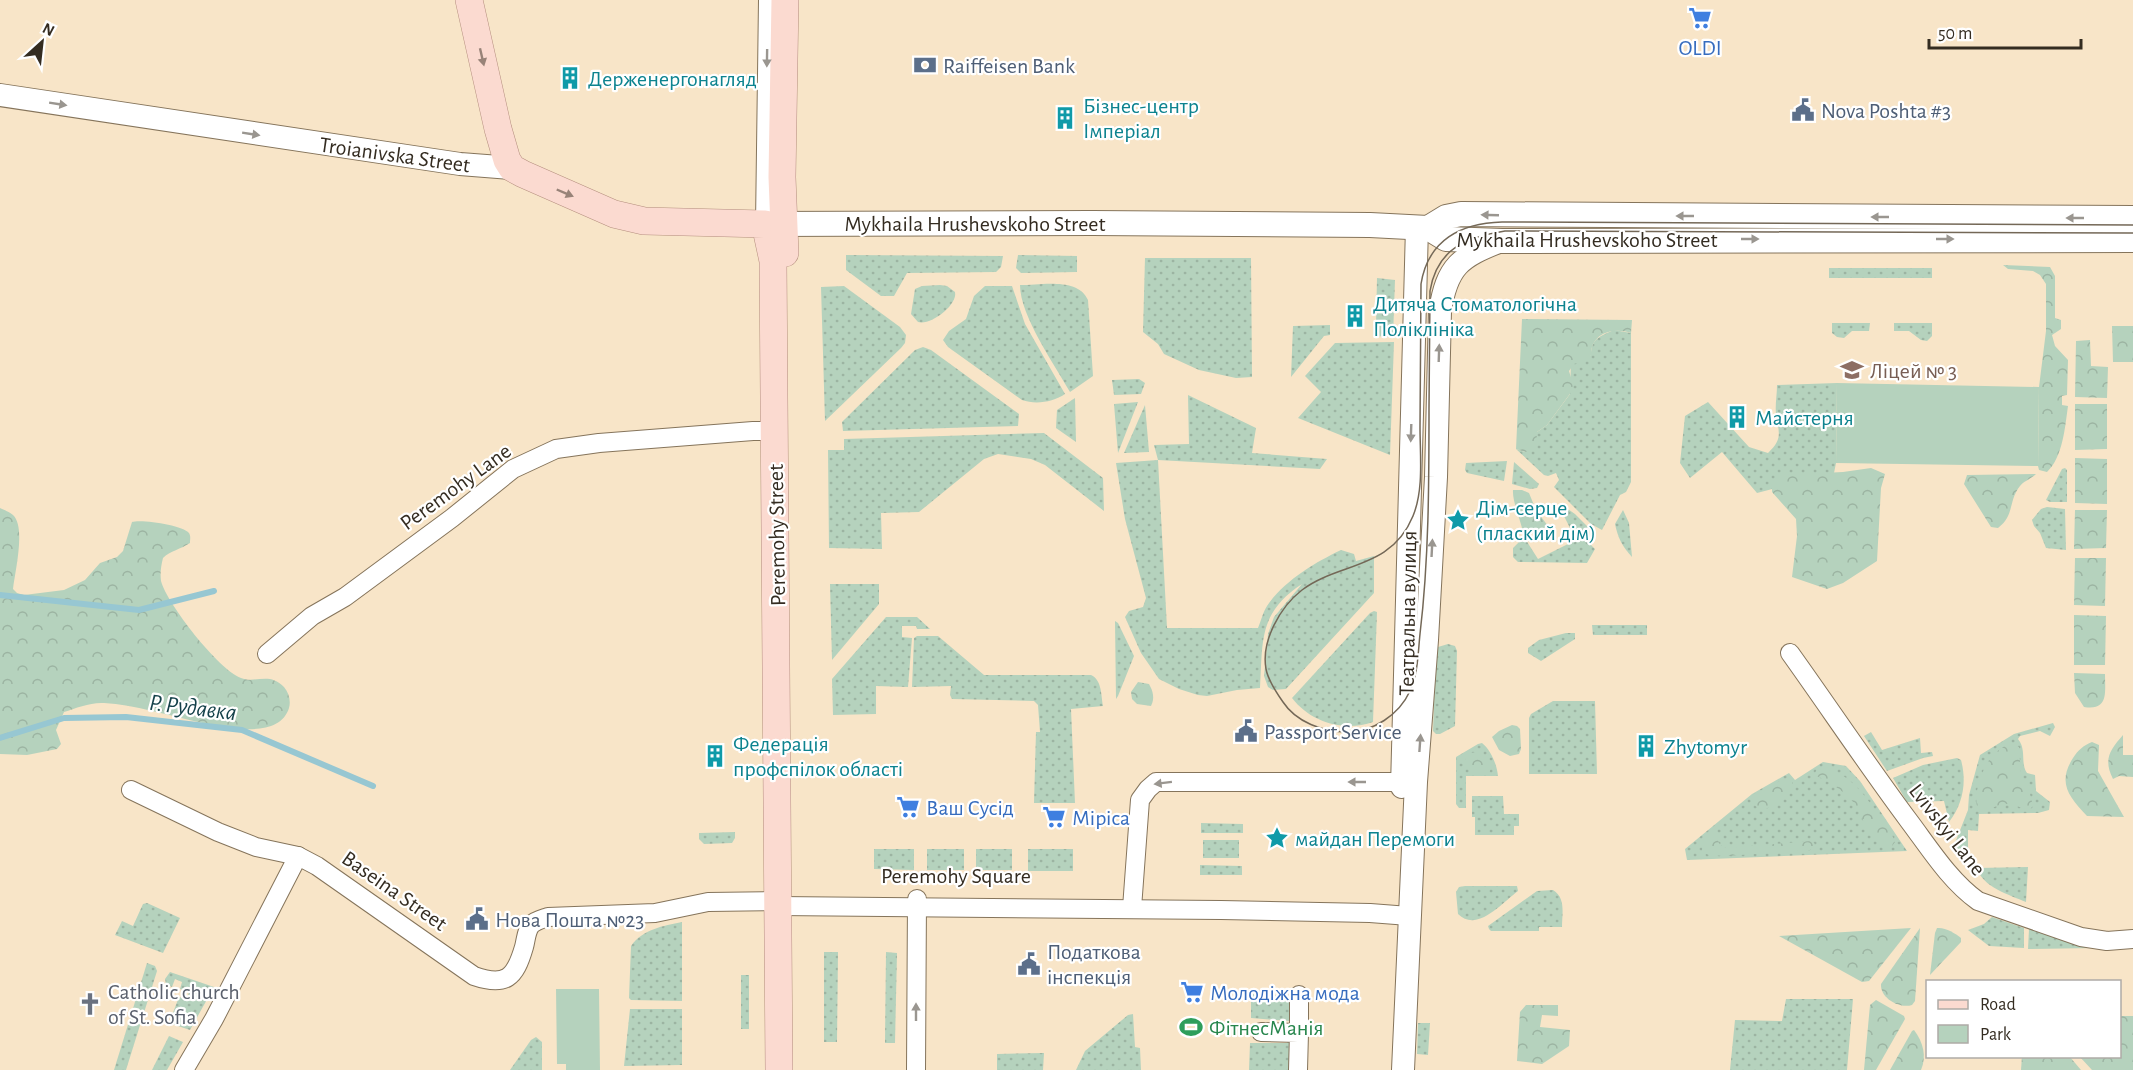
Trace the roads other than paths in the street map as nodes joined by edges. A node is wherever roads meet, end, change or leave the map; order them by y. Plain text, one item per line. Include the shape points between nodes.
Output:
1 (469, 0) edge
2 (768, 0) edge
3 (785, 0) edge
4 (0, 95) edge
5 (512, 168) junction
6 (2133, 218) edge
7 (774, 223) junction
8 (1422, 228) junction
9 (2133, 240) edge
10 (1502, 241) junction
11 (774, 431) junction
12 (1790, 653) dead end
13 (267, 654) dead end
14 (1409, 782) junction
15 (131, 790) dead end
16 (298, 856) junction
17 (784, 901) junction
18 (916, 904) junction
19 (1132, 904) junction
20 (1403, 910) junction
21 (2133, 939) edge
22 (1299, 995) dead end
23 (1261, 1032) dead end
24 (1299, 1033) junction
25 (184, 1070) edge
26 (779, 1070) edge
27 (793, 1070) edge
28 (916, 1070) edge
29 (1298, 1070) edge
30 (1390, 1070) edge
31 (1403, 1070) edge

1 -> 5 main road via 498,129
2 -> 7 street, Peremohy Street
3 - 7 main road, Peremohy Street
4 -> 5 street, Troianivska Street via 448,162
5 -> 7 main road, Troianivska Street via 614,214 644,221
6 -> 8 main road, Mykhaila Hrushevskoho Street via 1461,214
7 - 8 main road, Mykhaila Hrushevskoho Street via 1080,222
7 - 11 main road, Peremohy Street
7 - 17 main road, Peremohy Street via 786,270 789,439
8 - 10 main road, Mykhaila Hrushevskoho Street via 1446,238
8 -> 14 street, Театральна вулиця
10 -> 9 main road, Mykhaila Hrushevskoho Street
14 -> 10 street, Театральна вулиця via 1427,640 1440,311 1450,273 1472,252
11 - 13 street, Peremohy Lane via 556,449 513,469 345,597 312,616
11 - 17 main road, Peremohy Street
12 - 21 street, Lvivskyi Lane via 1940,863 1970,896 2081,937
14 -> 19 street via 1156,782 1140,800
14 - 20 street, Театральна вулиця
15 - 16 street, Baseina Street via 218,832 256,847
16 - 17 street, Baseina Street via 362,896 474,976 488,981 500,982 512,976 531,925 548,917 655,913 708,902
16 - 25 street
17 - 18 street, Peremohy Square
17 - 26 main road, Peremohy Street
17 - 27 main road, Peremohy Street
18 - 19 street, Peremohy Square
28 -> 18 street
19 - 20 street, Peremohy Square
20 - 30 street, Театральна вулиця
20 - 31 street
22 - 24 street
23 - 24 street
24 - 29 street

